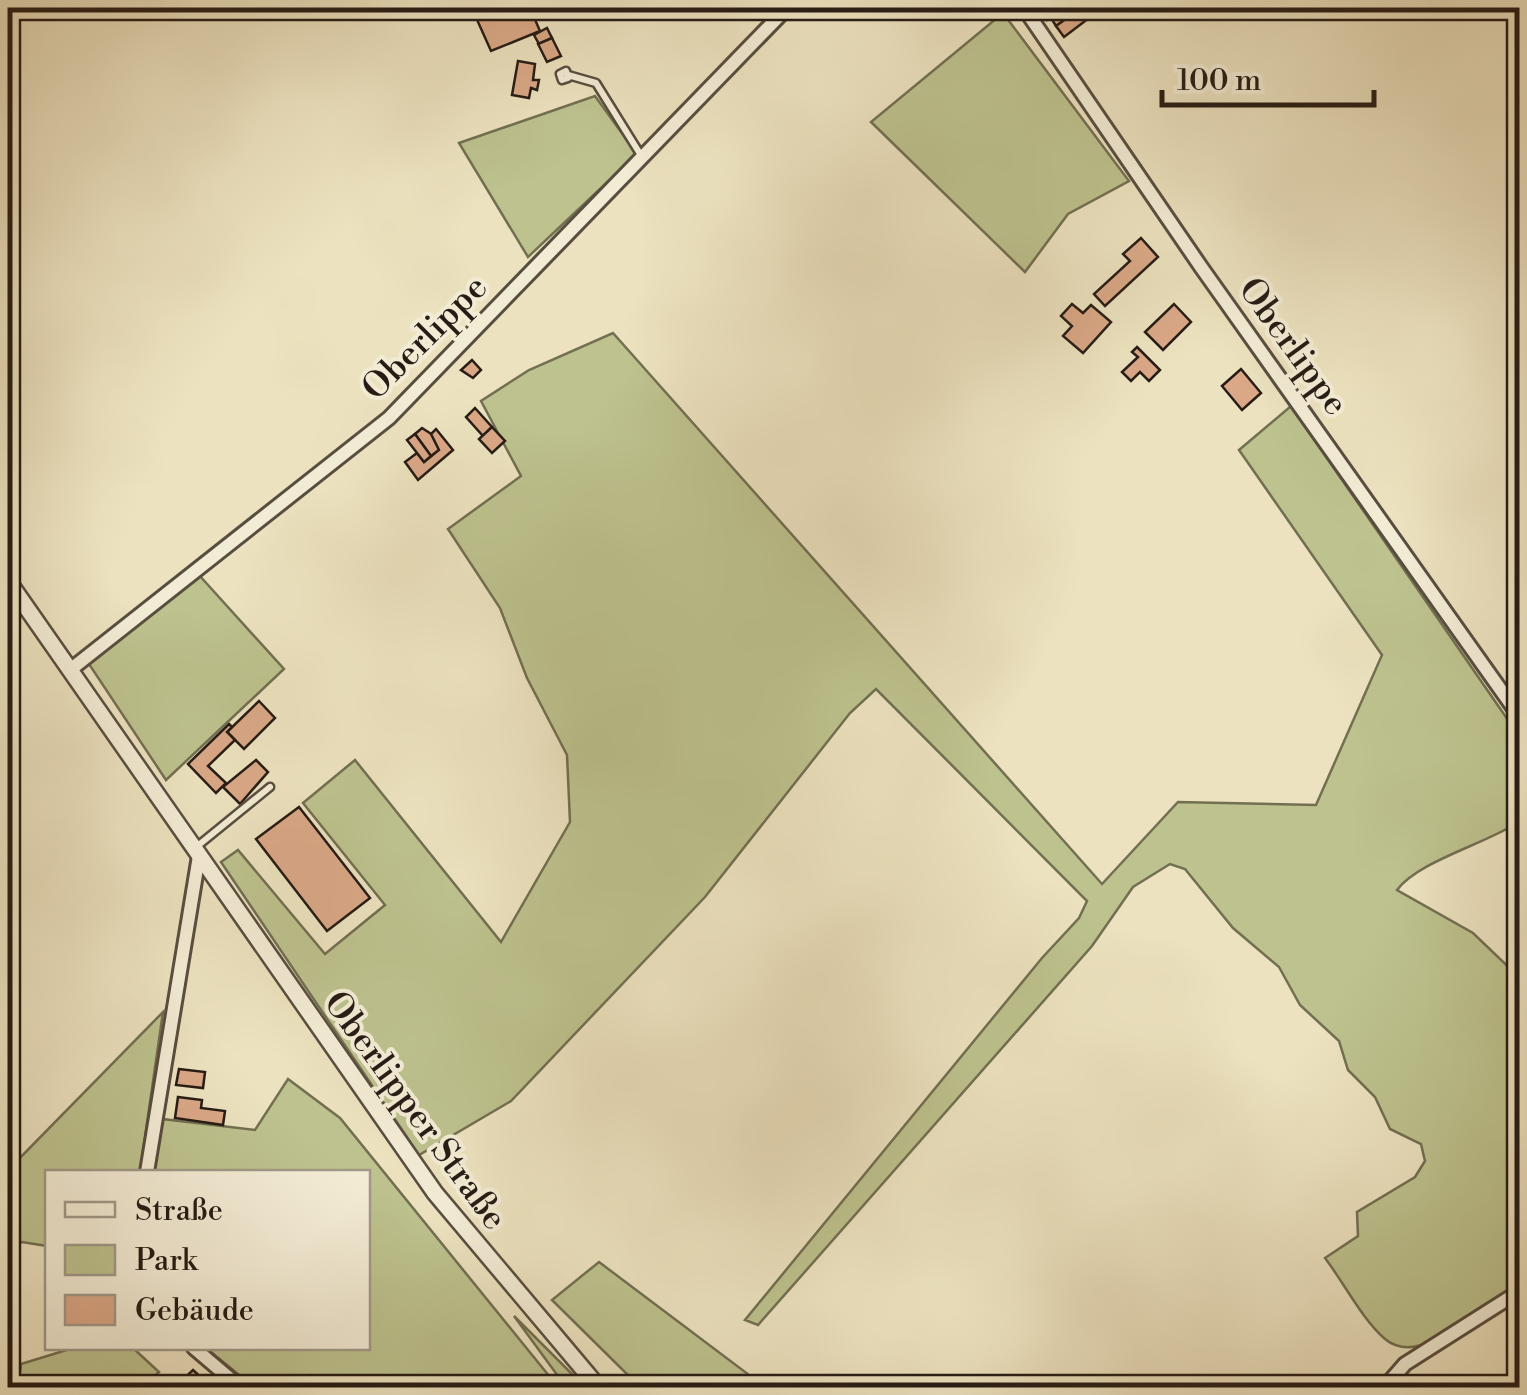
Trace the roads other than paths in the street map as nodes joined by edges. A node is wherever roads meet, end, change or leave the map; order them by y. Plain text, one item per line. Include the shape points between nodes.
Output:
1 (788, 8) edge
2 (1024, 8) edge
3 (568, 75) dead end
4 (642, 157) junction
5 (8, 581) edge
6 (70, 670) junction
7 (1520, 717) edge
8 (270, 787) dead end
9 (197, 853) junction
10 (147, 1170) edge
11 (1520, 1291) edge
12 (196, 1350) edge
13 (241, 1388) edge
14 (599, 1388) edge
15 (1384, 1388) edge

1 - 4 street, Oberlippe
2 - 7 street, Oberlippe
3 - 4 lane via 596,82
4 - 6 street, Oberlippe via 388,418
5 - 6 street, Oberlipper Straße
6 - 9 street, Oberlipper Straße
8 - 9 lane
9 - 10 street
9 - 14 street, Oberlipper Straße via 435,1193
11 - 15 street via 1405,1364
12 - 13 street

